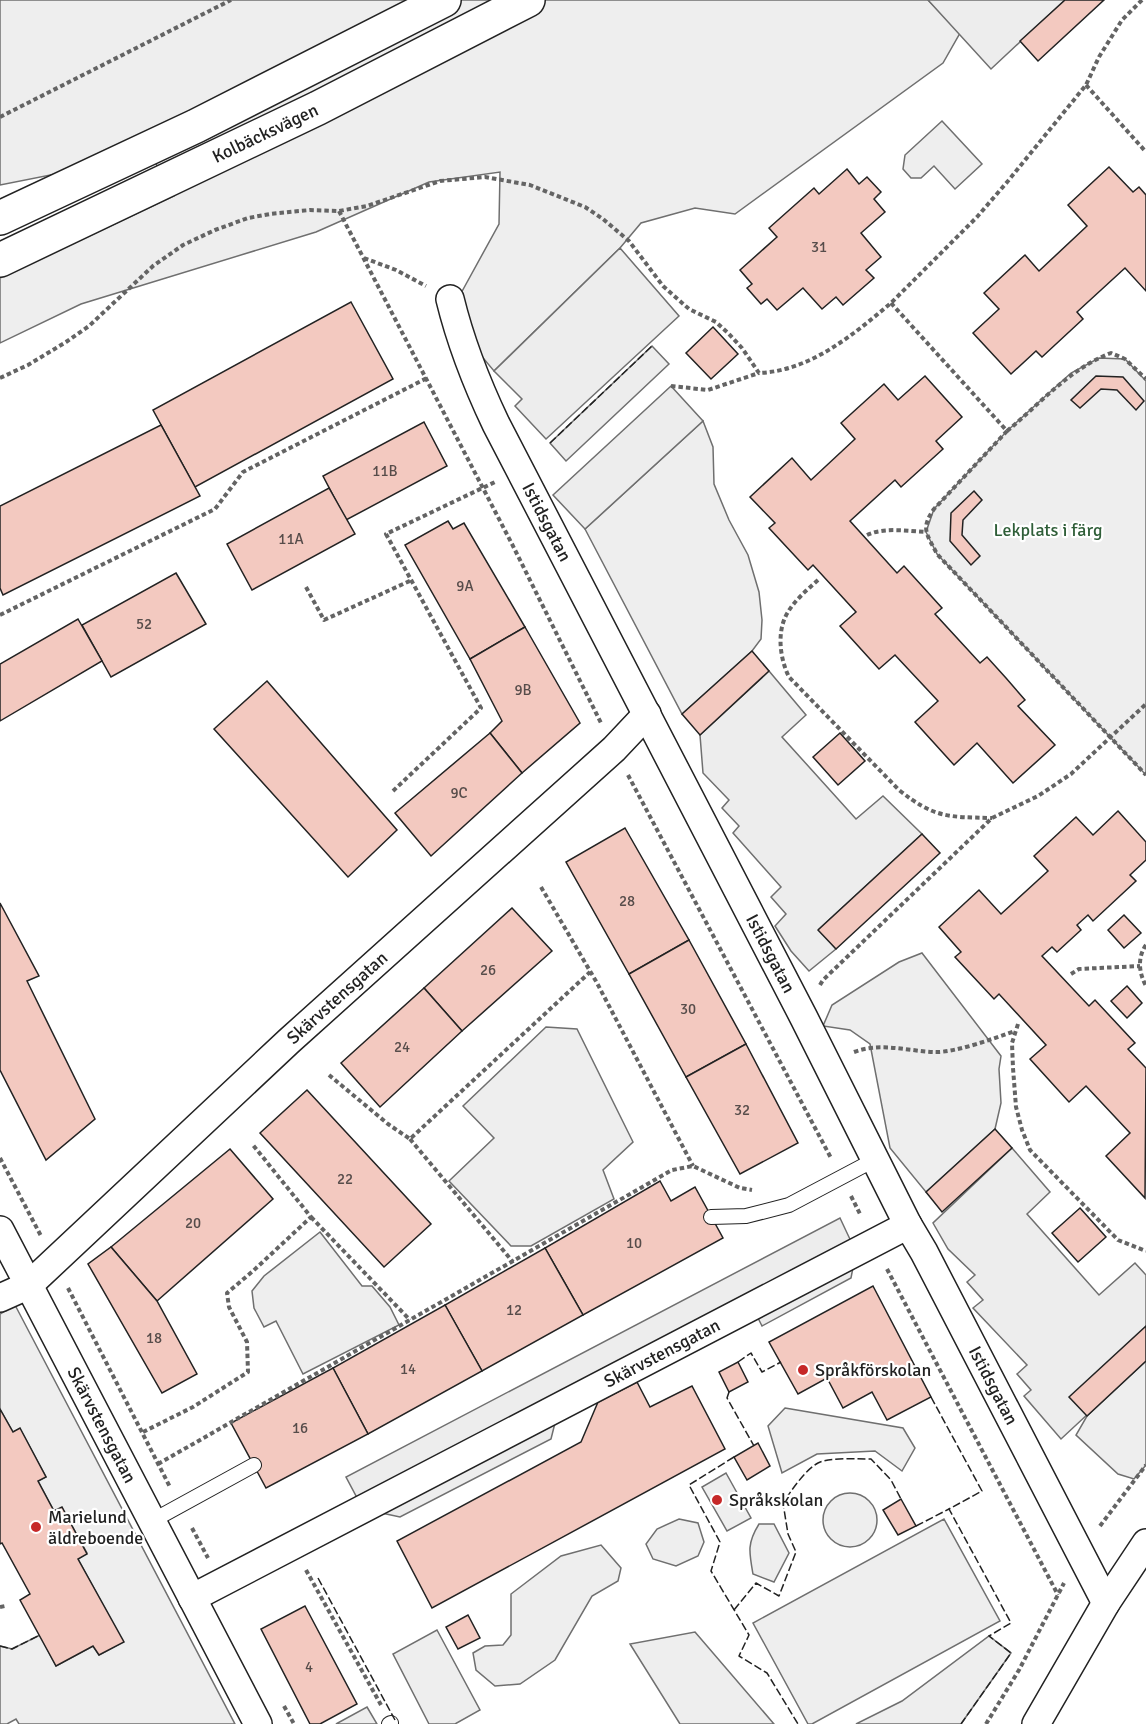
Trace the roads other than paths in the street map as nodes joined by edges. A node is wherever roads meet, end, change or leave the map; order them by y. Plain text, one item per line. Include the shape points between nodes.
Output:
1 (444, 0) edge
2 (528, 0) edge
3 (0, 218) edge
4 (0, 260) edge
5 (450, 299) road end
6 (647, 714) junction
7 (876, 1159) junction
8 (711, 1217) dead end
9 (908, 1225) junction
10 (0, 1230) edge
11 (29, 1285) junction
12 (0, 1298) edge
13 (254, 1465) dead end
14 (152, 1521) junction
15 (1146, 1543) edge
16 (192, 1598) junction
17 (1106, 1603) junction
18 (258, 1724) edge
19 (1036, 1724) edge

1 - 3 highway, Kolbäcksvägen via 196,126
2 - 4 highway, Kolbäcksvägen via 318,108
5 - 6 street, Istidsgatan via 474,377
6 - 7 street, Istidsgatan
6 - 11 street, Skärvstensgatan via 614,749 289,1041
7 - 8 lane via 789,1205 747,1216
7 - 9 street, Istidsgatan
9 - 16 street, Skärvstensgatan
9 - 17 street, Istidsgatan
10 - 11 street, Skärvstensgatan
11 - 12 street
11 - 14 street, Skärvstensgatan
13 - 14 lane
14 - 16 street, Skärvstensgatan
15 - 17 street
16 - 18 street, Skärvstensgatan
17 - 19 street

